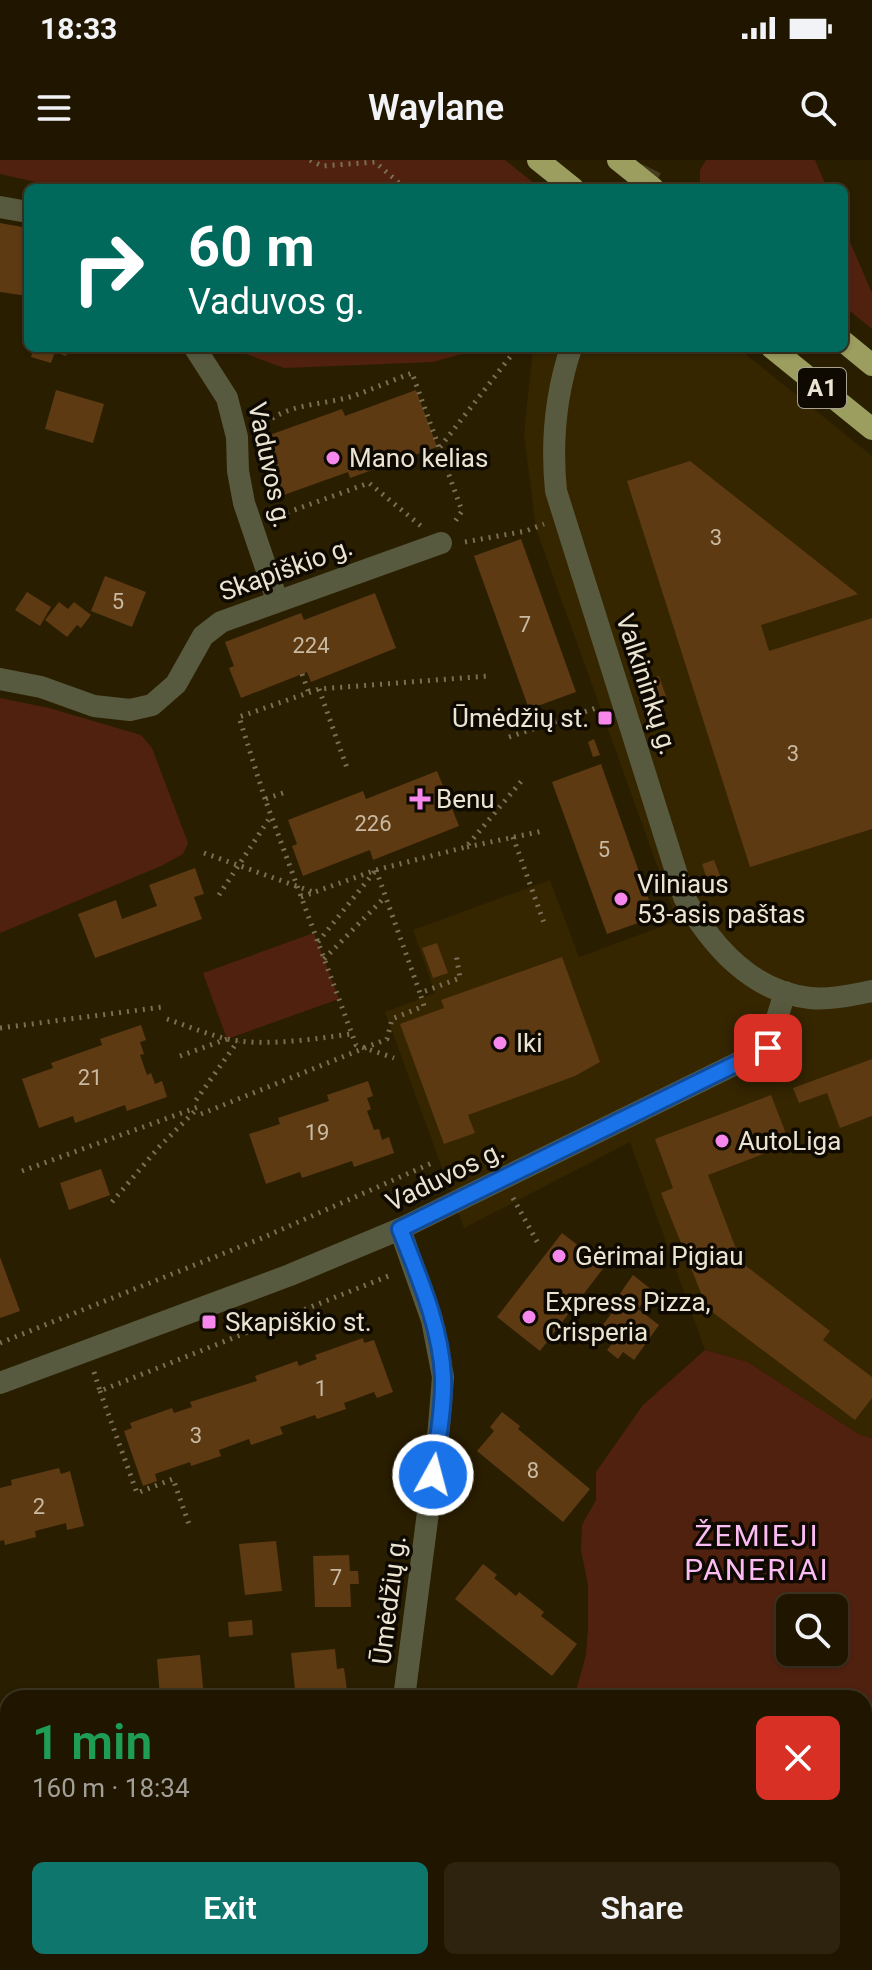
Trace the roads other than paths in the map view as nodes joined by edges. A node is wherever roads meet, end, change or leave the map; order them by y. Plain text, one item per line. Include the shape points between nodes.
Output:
1 (538, 160) edge
2 (618, 160) edge
3 (568, 184) edge
4 (648, 184) edge
5 (0, 207) edge
6 (24, 211) edge
7 (848, 345) edge
8 (198, 352) edge
9 (570, 352) edge
10 (777, 352) edge
11 (872, 365) edge
12 (872, 429) edge
13 (441, 543) road end
14 (277, 600) junction
15 (0, 679) edge
16 (872, 991) edge
17 (785, 992) junction
18 (400, 1229) junction
19 (0, 1383) edge
20 (405, 1690) edge

1 - 3 highway
2 - 4 highway
5 - 6 street
7 - 11 highway, A1
8 - 14 street, Vaduvos g. via 227,398 242,493
9 - 17 street, Valkininkų g. via 554,413 556,491 684,897 727,958
10 - 12 highway, A1
13 - 14 street, Skapiškio g.
14 - 15 street, Skapiškio g. via 221,622 203,636 176,684 152,705 130,710 94,706
16 - 17 street via 827,998
17 - 18 street, Vaduvos g. via 768,1048
18 - 19 street, Vaduvos g.
18 - 20 street, Ūmėdžių g. via 432,1320 443,1377

